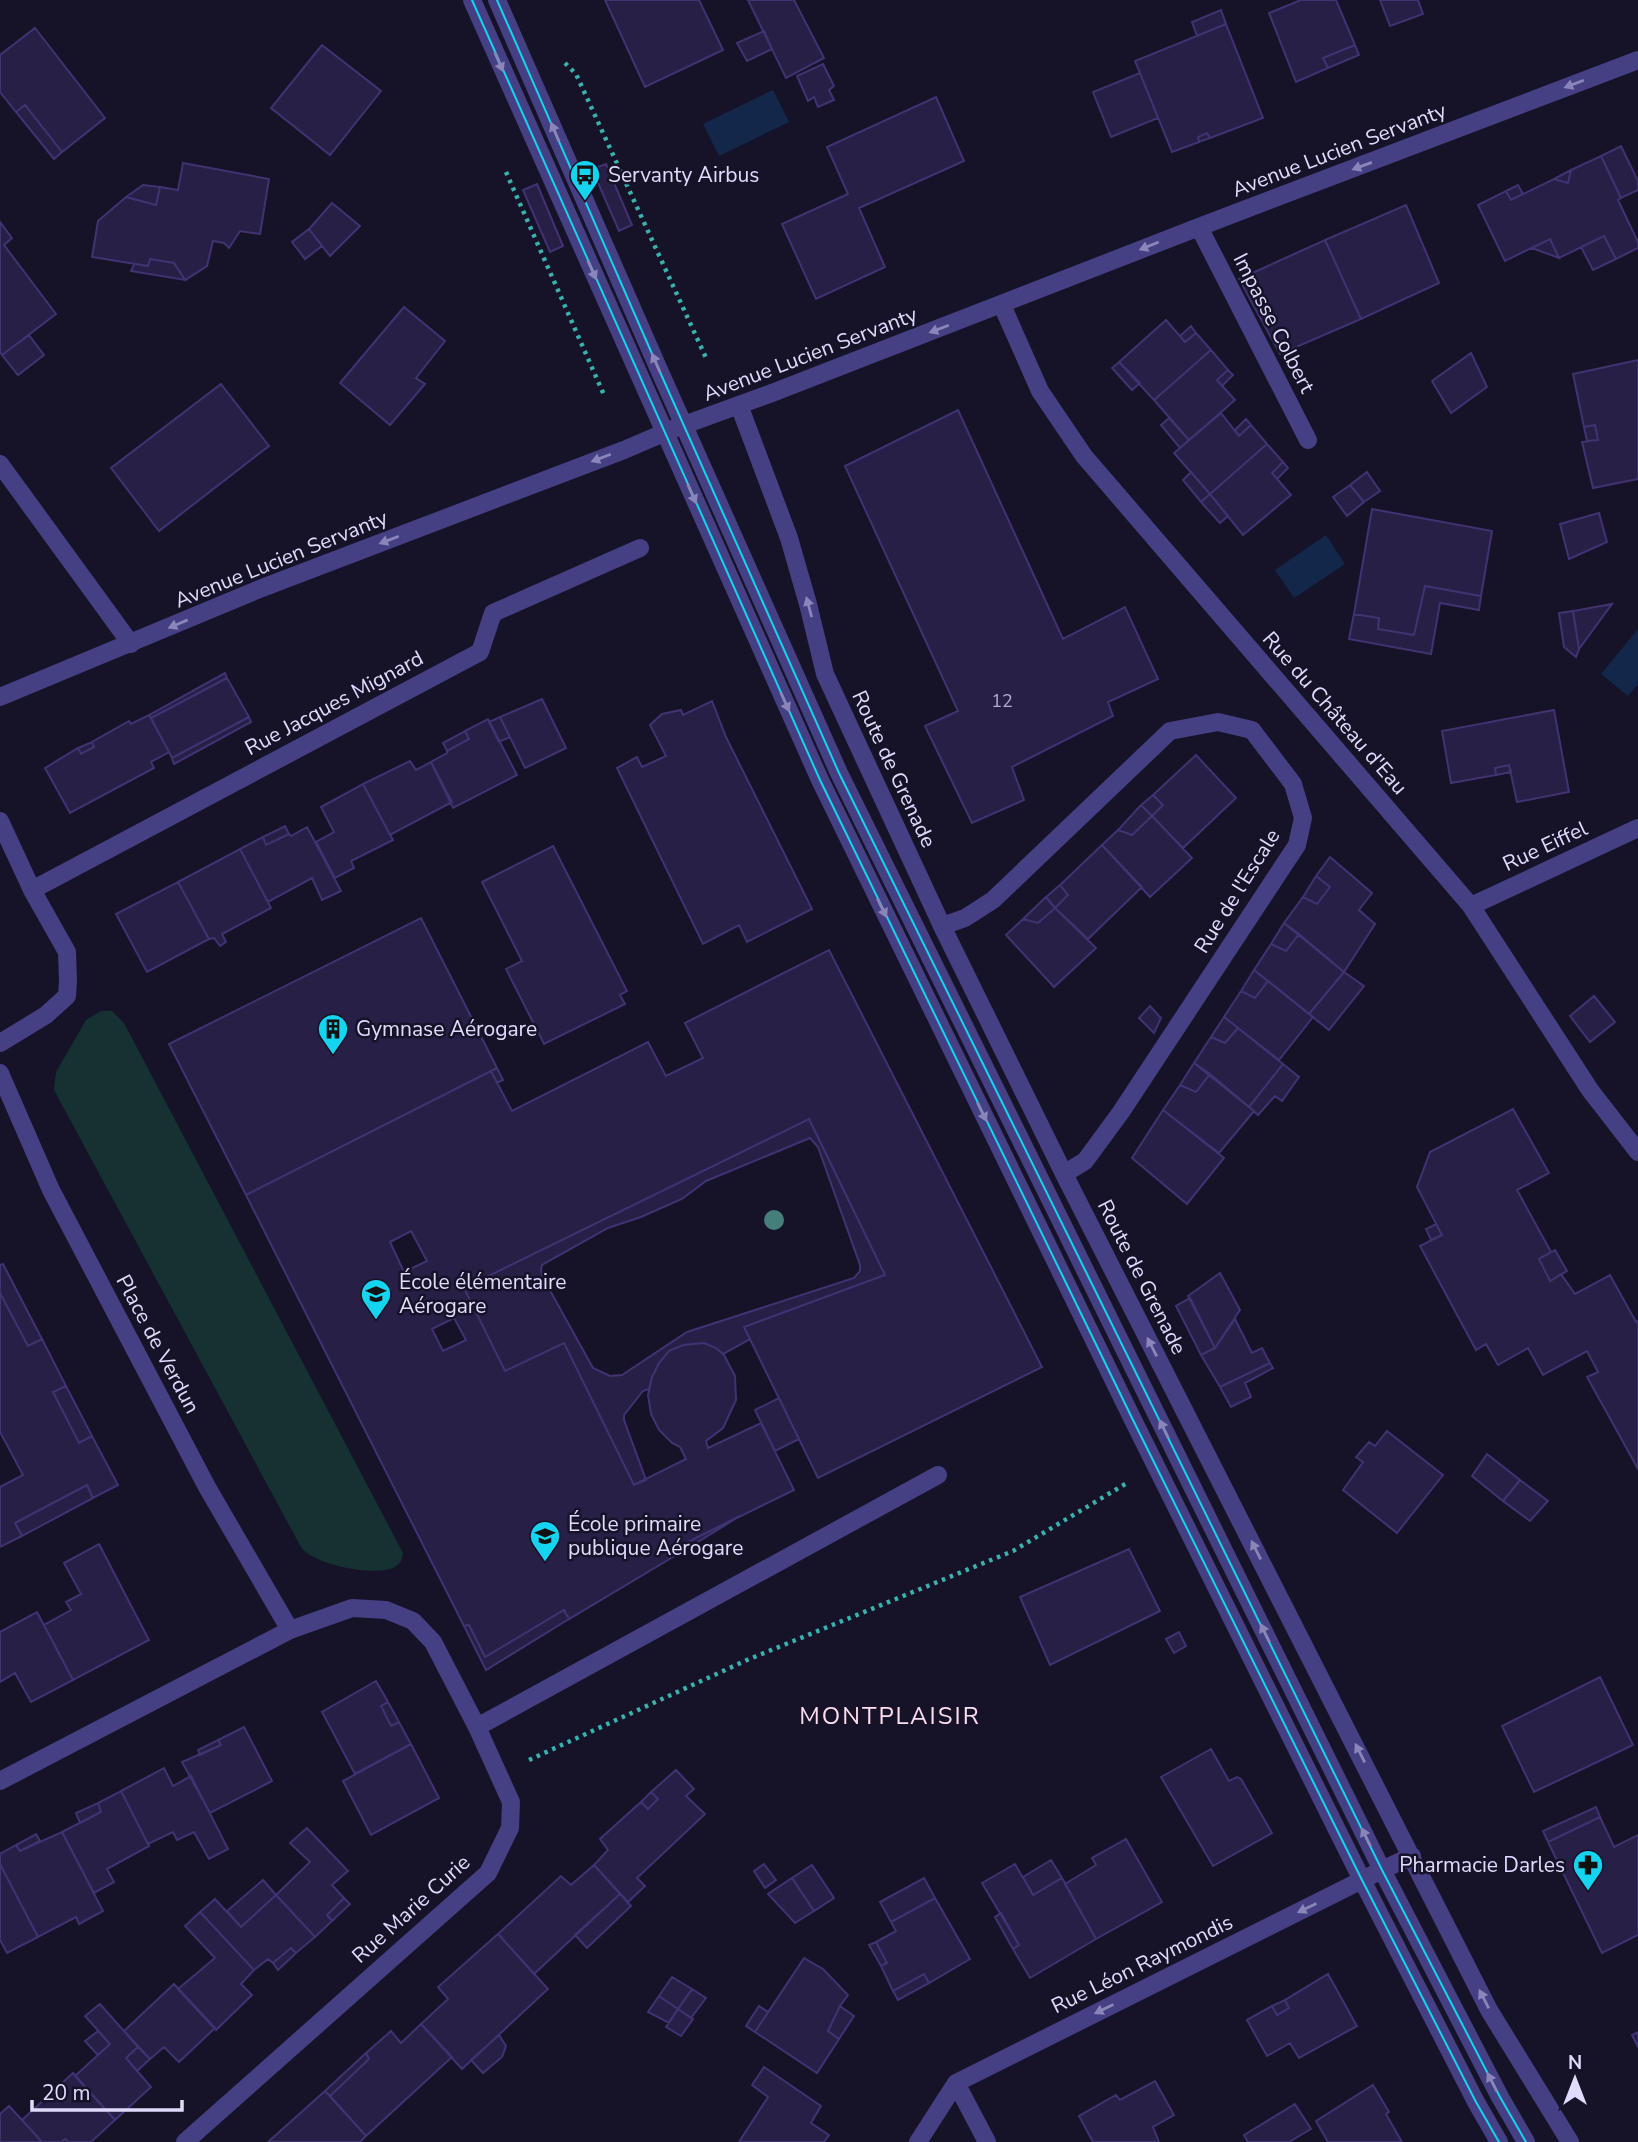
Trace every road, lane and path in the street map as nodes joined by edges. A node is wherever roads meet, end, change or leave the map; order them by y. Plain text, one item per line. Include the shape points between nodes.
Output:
1 (472, 0) edge
2 (497, 0) edge
3 (557, 55) dead end
4 (1638, 60) edge
5 (1199, 226) junction
6 (1002, 304) junction
7 (707, 360) dead end
8 (739, 405) junction
9 (684, 425) junction
10 (664, 432) junction
11 (1308, 440) dead end
12 (0, 464) edge
13 (640, 548) dead end
14 (131, 644) junction
15 (0, 697) edge
16 (0, 821) edge
17 (1638, 828) edge
18 (33, 890) junction
19 (1471, 906) junction
20 (942, 926) junction
21 (0, 1042) edge
22 (0, 1073) edge
23 (1638, 1152) edge
24 (1064, 1174) junction
25 (938, 1475) dead end
26 (1130, 1482) dead end
27 (290, 1630) junction
28 (477, 1727) junction
29 (500, 1774) junction
30 (0, 1780) edge
31 (1412, 1856) junction
32 (1382, 1870) junction
33 (1362, 1881) junction
34 (956, 2083) junction
35 (185, 2142) edge
36 (918, 2142) edge
37 (987, 2142) edge
38 (1499, 2142) edge
39 (1525, 2142) edge
40 (1570, 2142) edge

1 -> 10 street
9 -> 2 street
3 - 7 path via 576,74
4 -> 5 street, Avenue Lucien Servanty
5 -> 6 street, Avenue Lucien Servanty
5 - 11 street, Impasse Colbert
6 -> 8 street, Avenue Lucien Servanty
6 - 19 street, Rue du Château d'Eau via 1040,391 1084,456
8 - 9 street, Avenue Lucien Servanty
20 -> 8 street, Route de Grenade via 825,674 789,538
9 - 10 street, Avenue Lucien Servanty
32 -> 9 street via 839,772
10 -> 14 street, Avenue Lucien Servanty via 262,588
10 -> 33 street via 820,780
12 - 14 street
13 - 18 street, Rue Jacques Mignard via 493,613 480,652
14 - 15 street, Avenue Lucien Servanty
16 - 18 street
17 - 19 street, Rue Eiffel
18 - 21 street via 67,952 67,996 47,1015
19 - 23 street, Rue du Château d'Eau via 1590,1090
20 - 24 street, Route de Grenade
20 - 24 street, Rue de l'Escale via 993,900 1170,732 1218,722 1252,730 1293,784 1303,818 1297,845 1121,1112 1085,1161
22 - 27 street, Place de Verdun via 57,1203 214,1499
31 -> 24 street, Route de Grenade
25 - 28 street
26 - 29 path via 1013,1551 747,1660
27 - 28 street, Rue Marie Curie via 352,1608 386,1609 413,1621 433,1642
27 - 30 street, Rue Marie Curie
28 - 29 street, Rue Marie Curie
29 - 35 street, Rue Marie Curie via 511,1802 510,1828 488,1873
31 - 32 street, Rue Léon Raymondis
40 -> 31 street, Route de Grenade via 1489,2010
32 - 33 street, Rue Léon Raymondis
39 -> 32 street
33 -> 34 street, Rue Léon Raymondis
33 - 38 street
34 - 36 street
34 - 37 street

